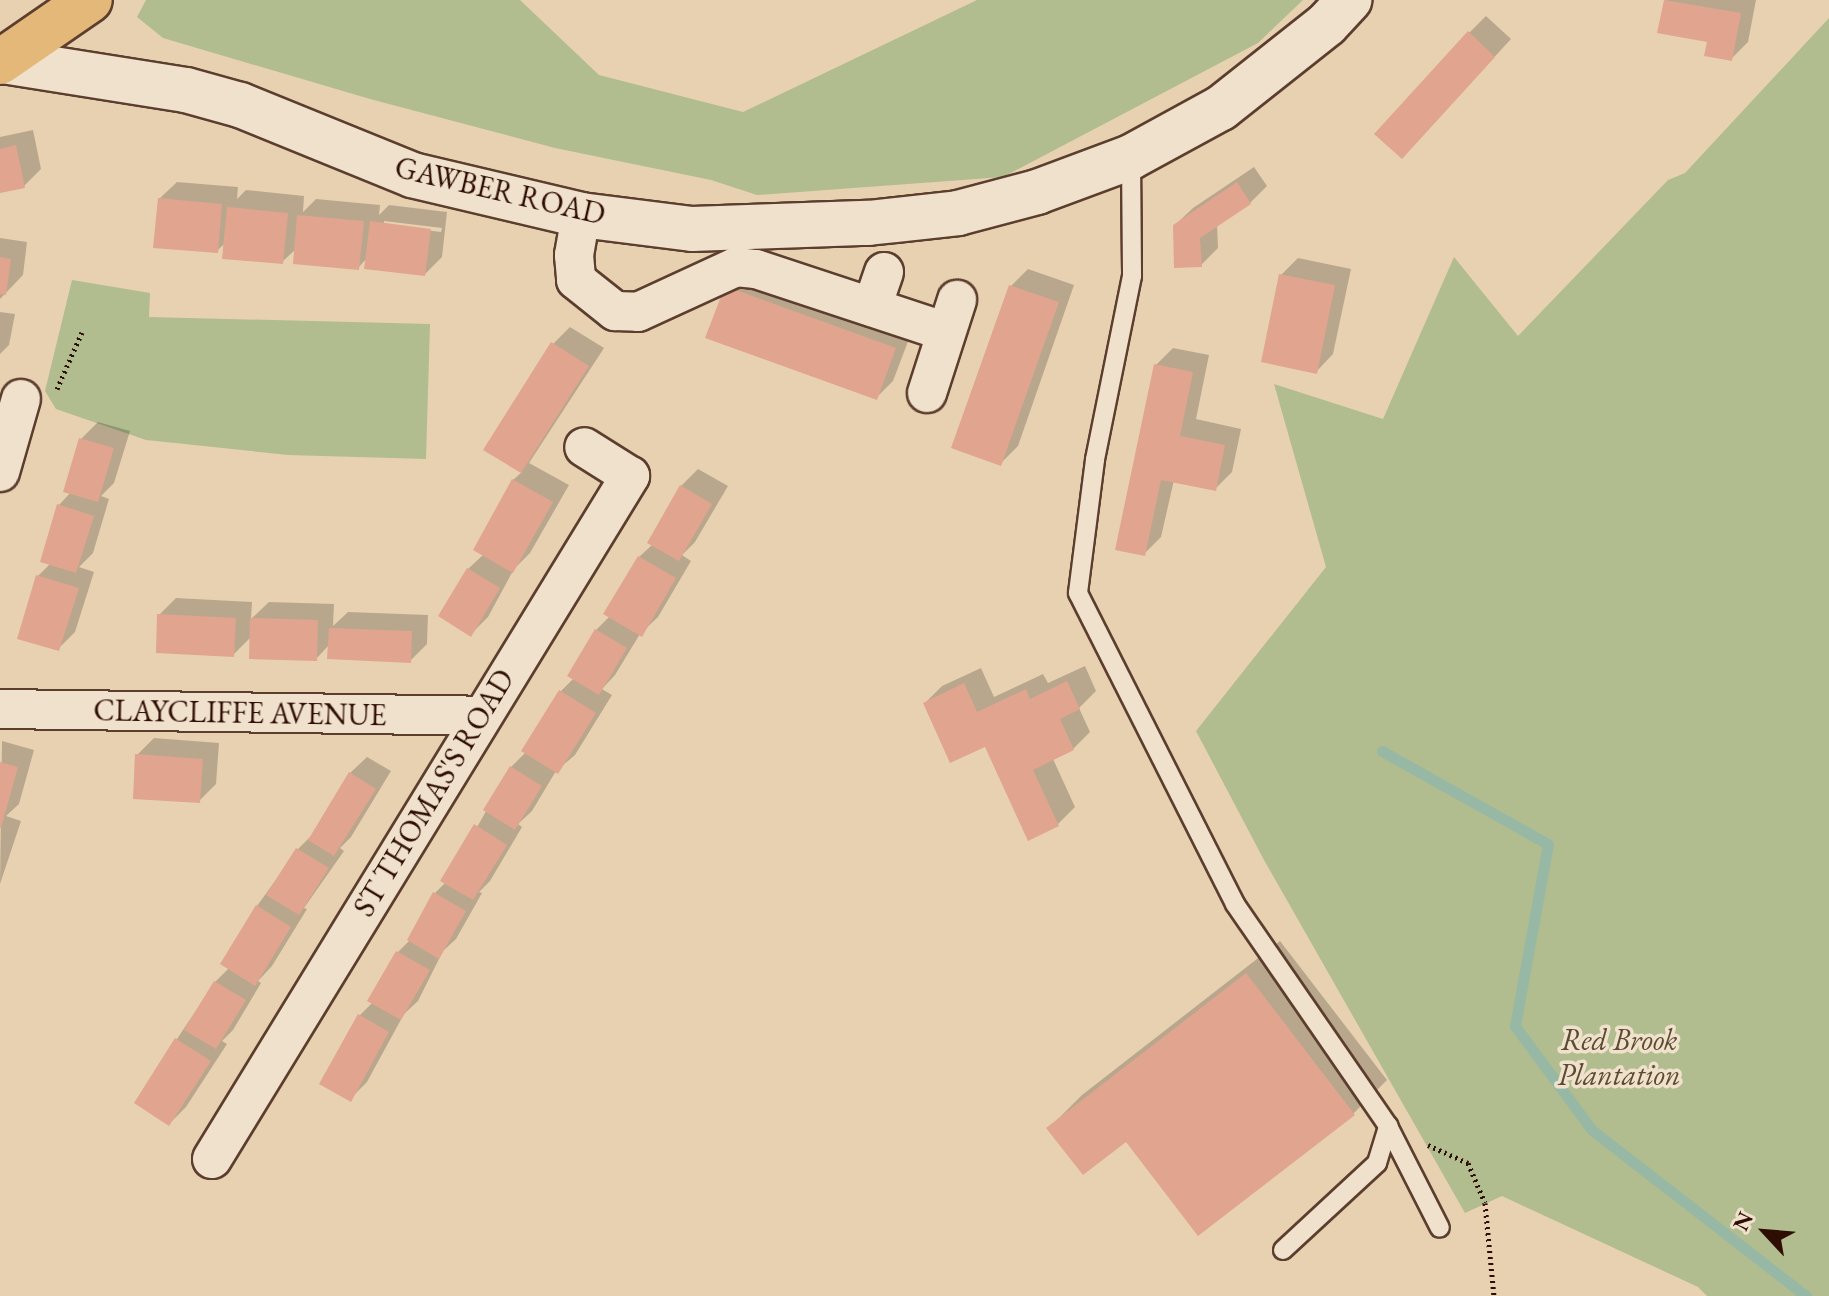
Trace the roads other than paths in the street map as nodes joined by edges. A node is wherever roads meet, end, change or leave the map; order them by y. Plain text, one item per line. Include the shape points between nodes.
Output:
1 (90, 0) edge
2 (1349, 0) edge
3 (2, 62) edge
4 (1131, 157) junction
5 (581, 215) junction
6 (884, 272) dead end
7 (872, 307) junction
8 (927, 393) dead end
9 (21, 399) road end
10 (584, 447) dead end
11 (0, 472) edge
12 (0, 709) edge
13 (480, 716) junction
14 (1388, 1126) junction
15 (212, 1159) dead end
16 (1440, 1228) dead end
17 (1283, 1250) dead end

1 - 3 highway
2 - 4 street, GAWBER ROAD via 1327,24 1221,108
3 - 5 street, GAWBER ROAD via 186,90 240,105 412,175
4 - 5 street, GAWBER ROAD via 1037,192 958,213 868,223 692,229
4 - 14 lane via 1132,276 1095,460 1078,593 1235,904
5 - 7 street via 576,280 615,311 638,312 736,267
6 - 7 street
7 - 8 street via 952,316
9 - 11 street
10 - 13 street, ST THOMAS'S ROAD via 630,476
12 - 13 street, CLAYCLIFFE AVENUE
13 - 15 street, ST THOMAS'S ROAD
14 - 16 lane
14 - 17 lane via 1377,1163

